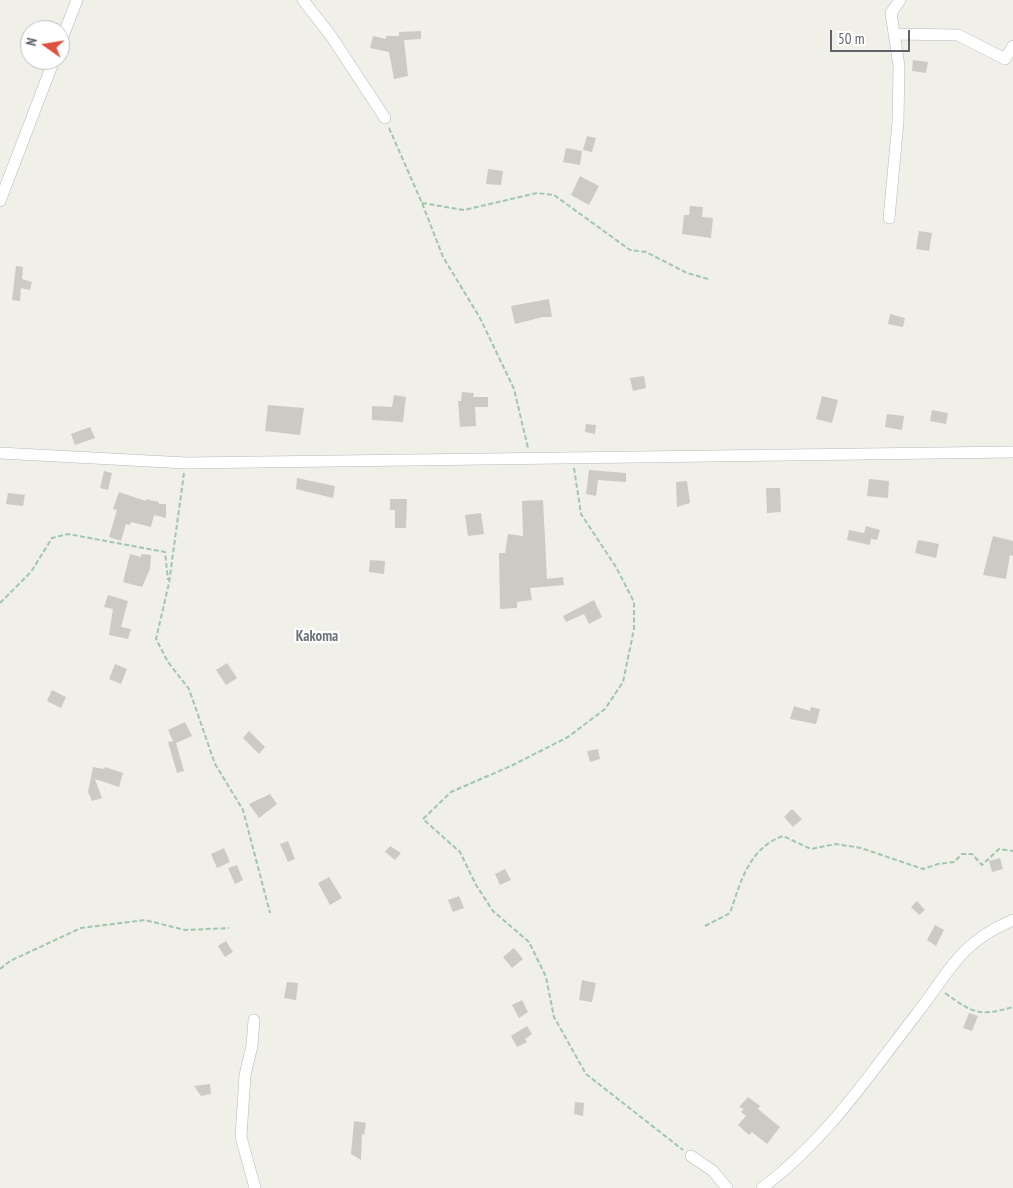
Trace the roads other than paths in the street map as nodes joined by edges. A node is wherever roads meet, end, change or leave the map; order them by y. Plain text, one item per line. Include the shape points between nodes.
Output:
1 (77, 0) edge
2 (303, 0) edge
3 (900, 0) edge
4 (69, 20) edge
5 (894, 34) junction
6 (1013, 46) edge
7 (50, 70) edge
8 (385, 118) road end
9 (0, 201) edge
10 (890, 218) dead end
11 (1013, 452) edge
12 (0, 453) edge
13 (1013, 920) edge
14 (254, 1020) dead end
15 (691, 1156) road end
16 (255, 1188) edge
17 (727, 1188) edge
18 (762, 1188) edge

1 - 4 street
2 - 8 street
3 - 5 street via 891,13
5 - 6 street via 958,35 1005,59
5 - 10 street via 900,66
7 - 9 street
11 - 12 street via 186,464
13 - 18 street via 981,936 964,950 819,1139
14 - 16 street via 245,1075 241,1137
15 - 17 street via 713,1172

